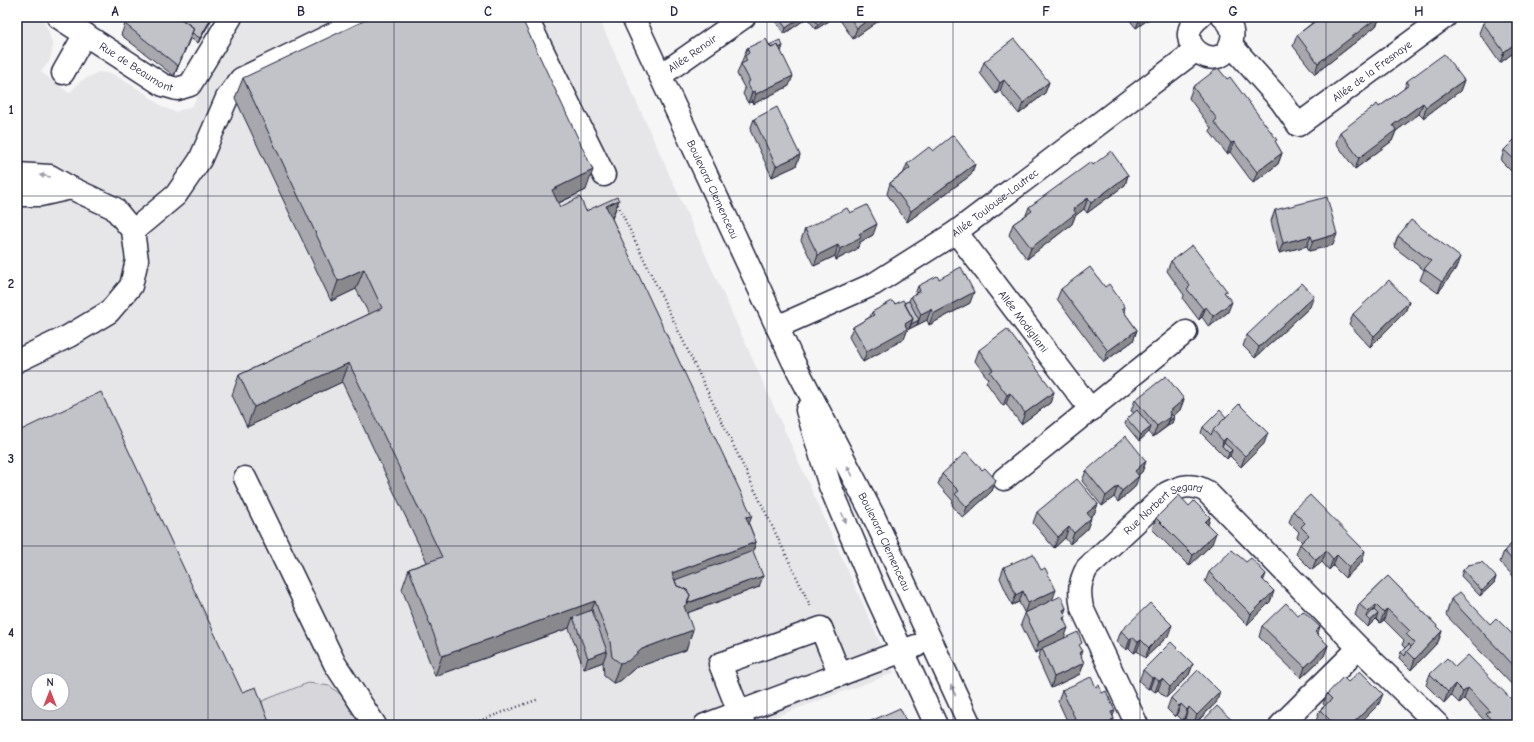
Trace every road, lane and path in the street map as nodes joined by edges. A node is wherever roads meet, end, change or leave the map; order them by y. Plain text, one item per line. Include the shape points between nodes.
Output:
1 (58, 17) edge
2 (231, 17) edge
3 (368, 17) edge
4 (526, 17) edge
5 (633, 17) edge
6 (744, 17) edge
7 (1200, 17) edge
8 (1223, 17) edge
9 (1445, 17) edge
10 (85, 34) junction
11 (1231, 45) junction
12 (1195, 51) junction
13 (63, 73) dead end
14 (661, 75) junction
15 (17, 174) edge
16 (604, 175) joint
17 (71, 188) junction
18 (17, 195) edge
19 (133, 230) junction
20 (956, 232) junction
21 (777, 326) junction
22 (1186, 332) dead end
23 (17, 361) edge
24 (793, 361) junction
25 (1091, 410) junction
26 (245, 478) dead end
27 (1004, 479) dead end
28 (821, 628) junction
29 (930, 640) junction
30 (1359, 648) junction
31 (902, 651) junction
32 (840, 675) junction
33 (539, 699) dead end
34 (741, 719) edge
35 (375, 725) edge
36 (468, 725) edge
37 (705, 725) edge
38 (936, 725) edge
39 (970, 725) edge
40 (1137, 725) edge
41 (1281, 725) edge
42 (1438, 725) edge

1 - 10 street, Rue de Beaumont
2 - 10 street, Rue de Beaumont via 190,85 177,89 163,85
3 - 19 street via 241,79 227,98 200,160 176,196
4 - 16 street
5 - 14 street, Boulevard Clemenceau
6 - 14 street, Allée Renoir
7 - 12 street via 1191,26 1189,35
8 - 11 street via 1231,26
9 - 11 street, Allée de la Fresnaye via 1298,125 1281,101
10 - 13 street
11 - 12 street via 1222,55 1210,58
12 - 20 street, Allée Toulouse-Lautrec
14 - 21 street, Boulevard Clemenceau
17 -> 15 street via 50,176
16 - 28 path
17 - 18 street via 40,195
17 - 19 street via 114,208
19 - 23 street via 137,260 130,286 109,312 69,336
20 - 21 street, Allée Toulouse-Lautrec via 874,284
20 - 25 street, Allée Modigliani
21 - 24 street, Boulevard Clemenceau
22 - 25 street
29 -> 24 street, Boulevard Clemenceau via 874,517
24 -> 31 street, Boulevard Clemenceau via 830,486
25 - 27 street
26 - 35 street via 335,664
28 - 32 street
28 - 34 street via 720,664
29 - 31 street
39 -> 29 street, Boulevard Clemenceau
30 - 40 street, Rue Norbert Segard via 1206,491 1191,485 1180,487 1167,493 1087,568 1080,580 1082,608
30 - 41 street
30 - 42 street, Rue Norbert Segard
31 - 32 street
31 - 38 street, Boulevard Clemenceau
32 - 34 street
33 - 36 path
34 - 37 street

